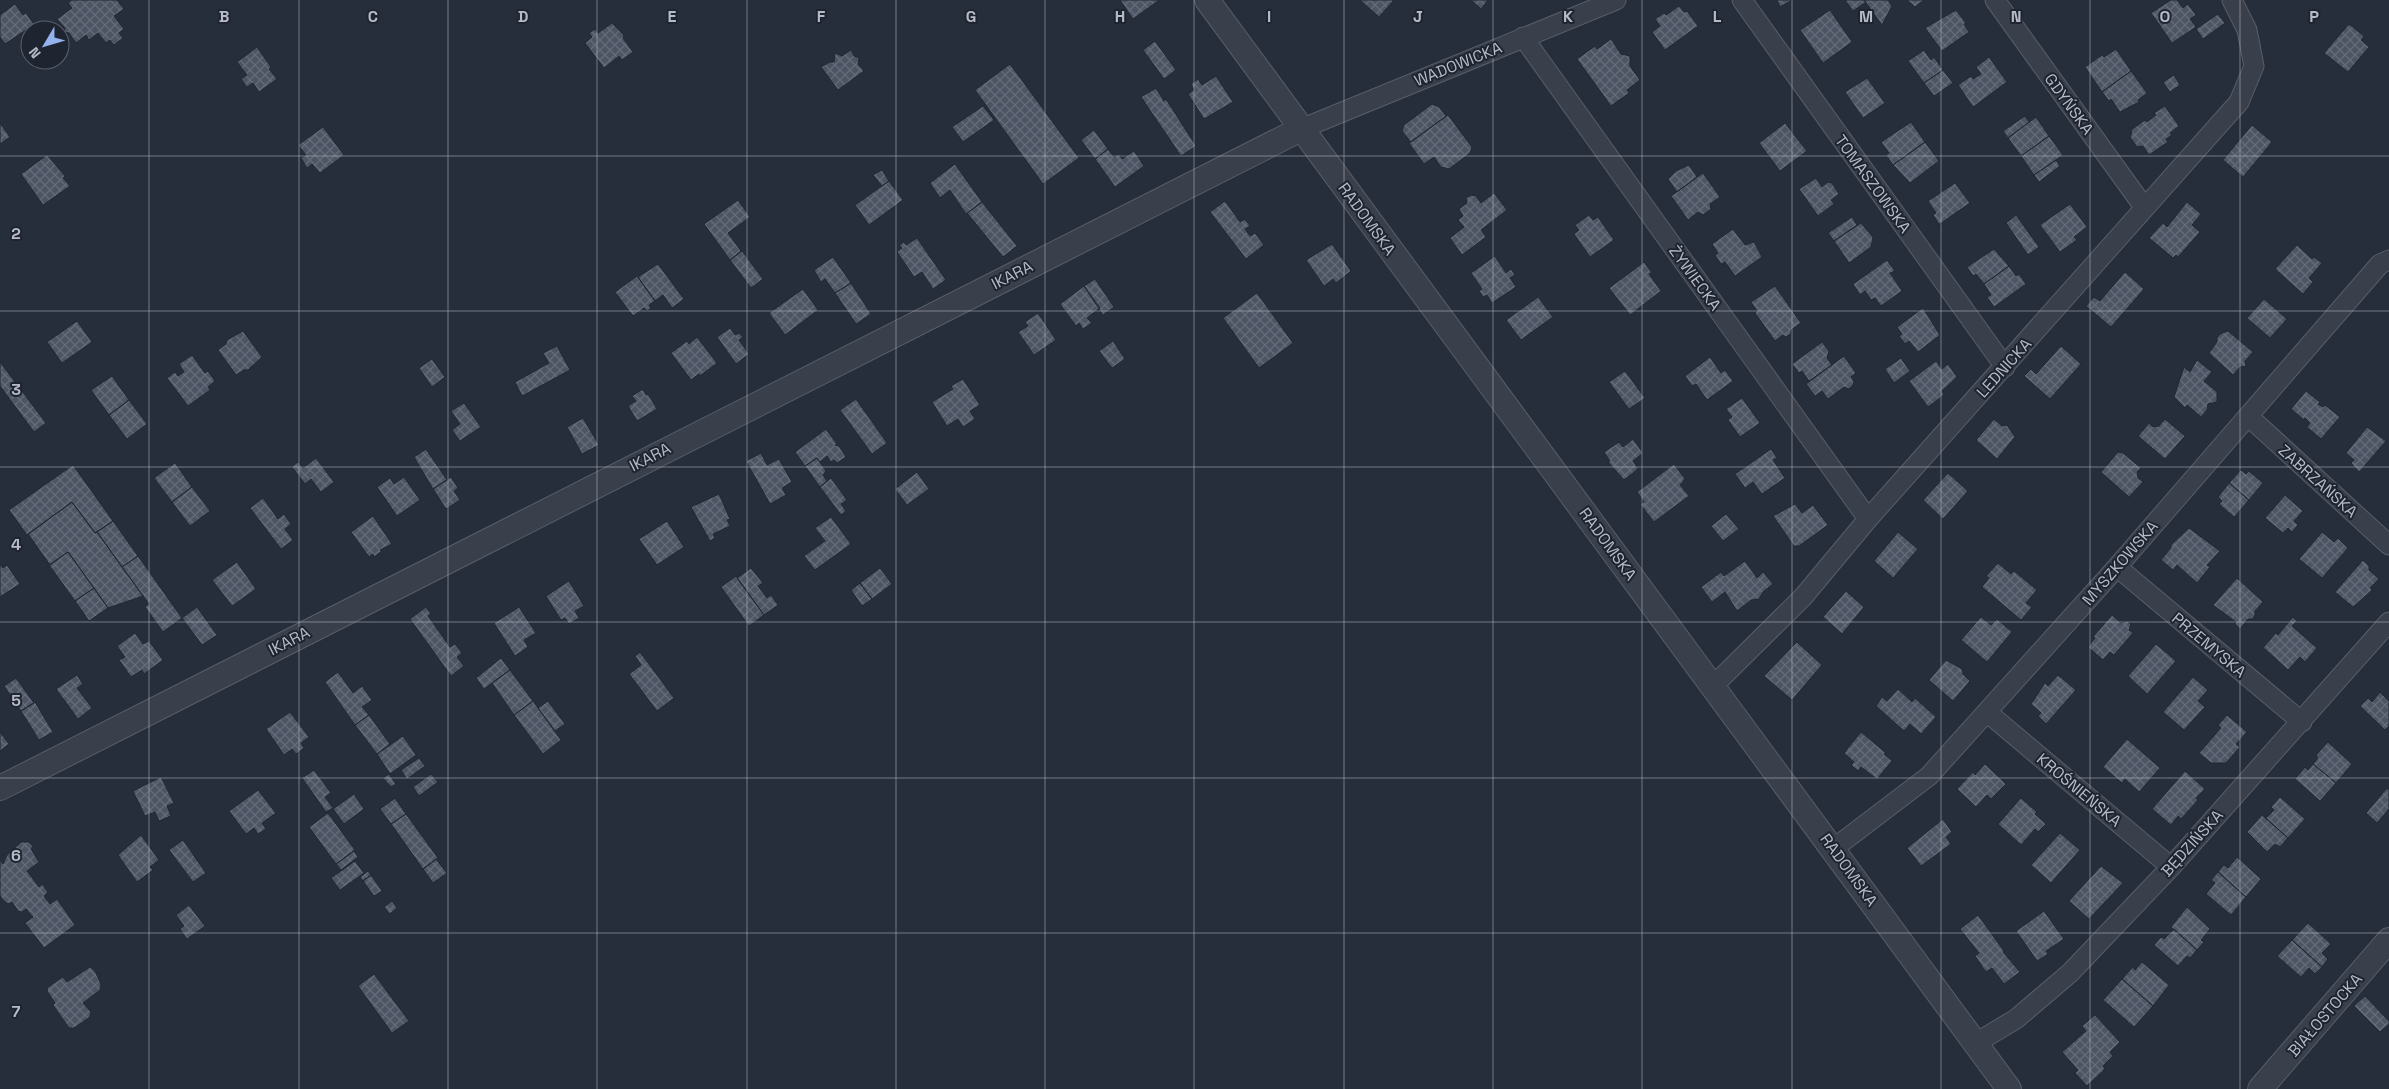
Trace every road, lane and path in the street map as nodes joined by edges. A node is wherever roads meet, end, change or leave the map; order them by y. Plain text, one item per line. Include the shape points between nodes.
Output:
1 (1207, 0) edge
2 (1616, 0) edge
3 (1742, 0) edge
4 (1994, 0) edge
5 (2232, 0) edge
6 (1523, 37) junction
7 (1301, 129) junction
8 (2144, 207) junction
9 (2389, 260) edge
10 (2005, 367) junction
11 (2248, 416) junction
12 (1868, 519) junction
13 (2389, 545) edge
14 (2117, 567) junction
15 (2389, 622) edge
16 (1713, 686) junction
17 (1988, 713) junction
18 (2302, 722) junction
19 (0, 788) edge
20 (1833, 848) junction
21 (2171, 867) junction
22 (2389, 940) edge
23 (1976, 1043) junction
24 (2009, 1089) edge
25 (2260, 1089) edge

1 - 7 street, RADOMSKA
2 - 6 street, WADOWICKA
3 - 10 street, TOMASZOWSKA
4 - 8 street, GDYŃSKA
5 - 8 street, LEDNICKA via 2247,30 2254,66 2239,102
6 - 7 street, WADOWICKA
6 - 12 street, ŻYWIECKA
7 - 16 street, RADOMSKA
7 - 19 street, IKARA
8 - 10 street, LEDNICKA
9 - 11 street, MYSZKOWSKA via 2380,264
10 - 12 street, LEDNICKA
11 - 13 street, ZABRZAŃSKA
11 - 14 street, MYSZKOWSKA
12 - 16 street, LEDNICKA via 1803,597
14 - 17 street, MYSZKOWSKA
14 - 18 street, PRZEMYSKA
15 - 18 street, BĘDZIŃSKA
16 - 20 street, RADOMSKA
17 - 20 street, MYSZKOWSKA via 1929,776
17 - 21 street, KROŚNIEŃSKA
18 - 21 street, BĘDZIŃSKA
20 - 23 street, RADOMSKA
21 - 23 street, BĘDZIŃSKA via 2070,973 2016,1019
22 - 25 street, BIAŁOSTOCKA
23 - 24 street, RADOMSKA

